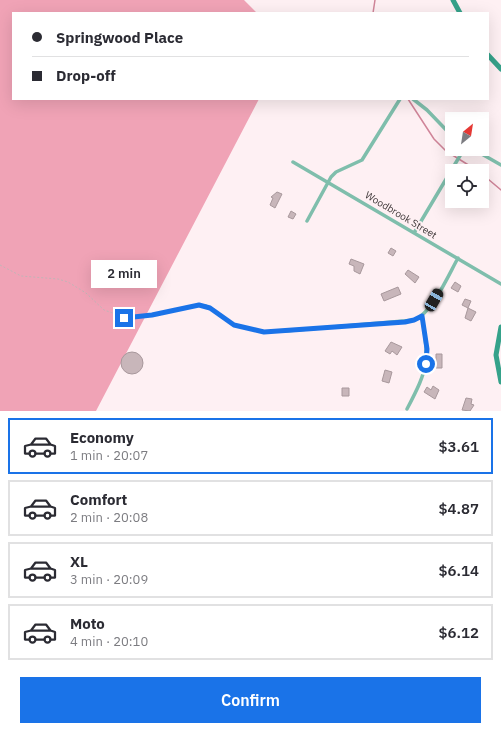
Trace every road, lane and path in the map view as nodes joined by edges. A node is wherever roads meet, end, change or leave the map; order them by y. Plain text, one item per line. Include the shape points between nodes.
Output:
1 (453, 0) edge
2 (459, 12) edge
3 (489, 56) edge
4 (501, 69) edge
5 (399, 100) edge
6 (414, 100) edge
7 (445, 129) edge
8 (460, 156) edge
9 (485, 156) edge
10 (293, 162) dead end
11 (501, 165) edge
12 (328, 182) junction
13 (307, 220) dead end
14 (414, 233) junction
15 (458, 258) junction
16 (0, 265) edge
17 (501, 284) edge
18 (422, 316) junction
19 (124, 318) joint
20 (501, 327) edge
21 (286, 331) joint
22 (499, 364) edge
23 (501, 382) edge
24 (407, 409) dead end

1 - 2 main road
3 - 4 main road
5 - 12 street via 362,160 336,172
6 - 7 street
8 - 14 street
9 - 11 street
10 - 12 street, Woodbrook Street
12 - 13 street
12 - 14 street, Woodbrook Street
14 - 15 street, Woodbrook Street
15 - 17 street, Woodbrook Street
15 - 18 street
16 - 19 path via 21,276 68,282 86,293 104,310
18 - 21 street via 405,322
18 - 24 street via 427,349 426,364
19 - 21 lane via 206,305 242,328 264,332
20 - 22 main road via 496,349
22 - 23 main road

